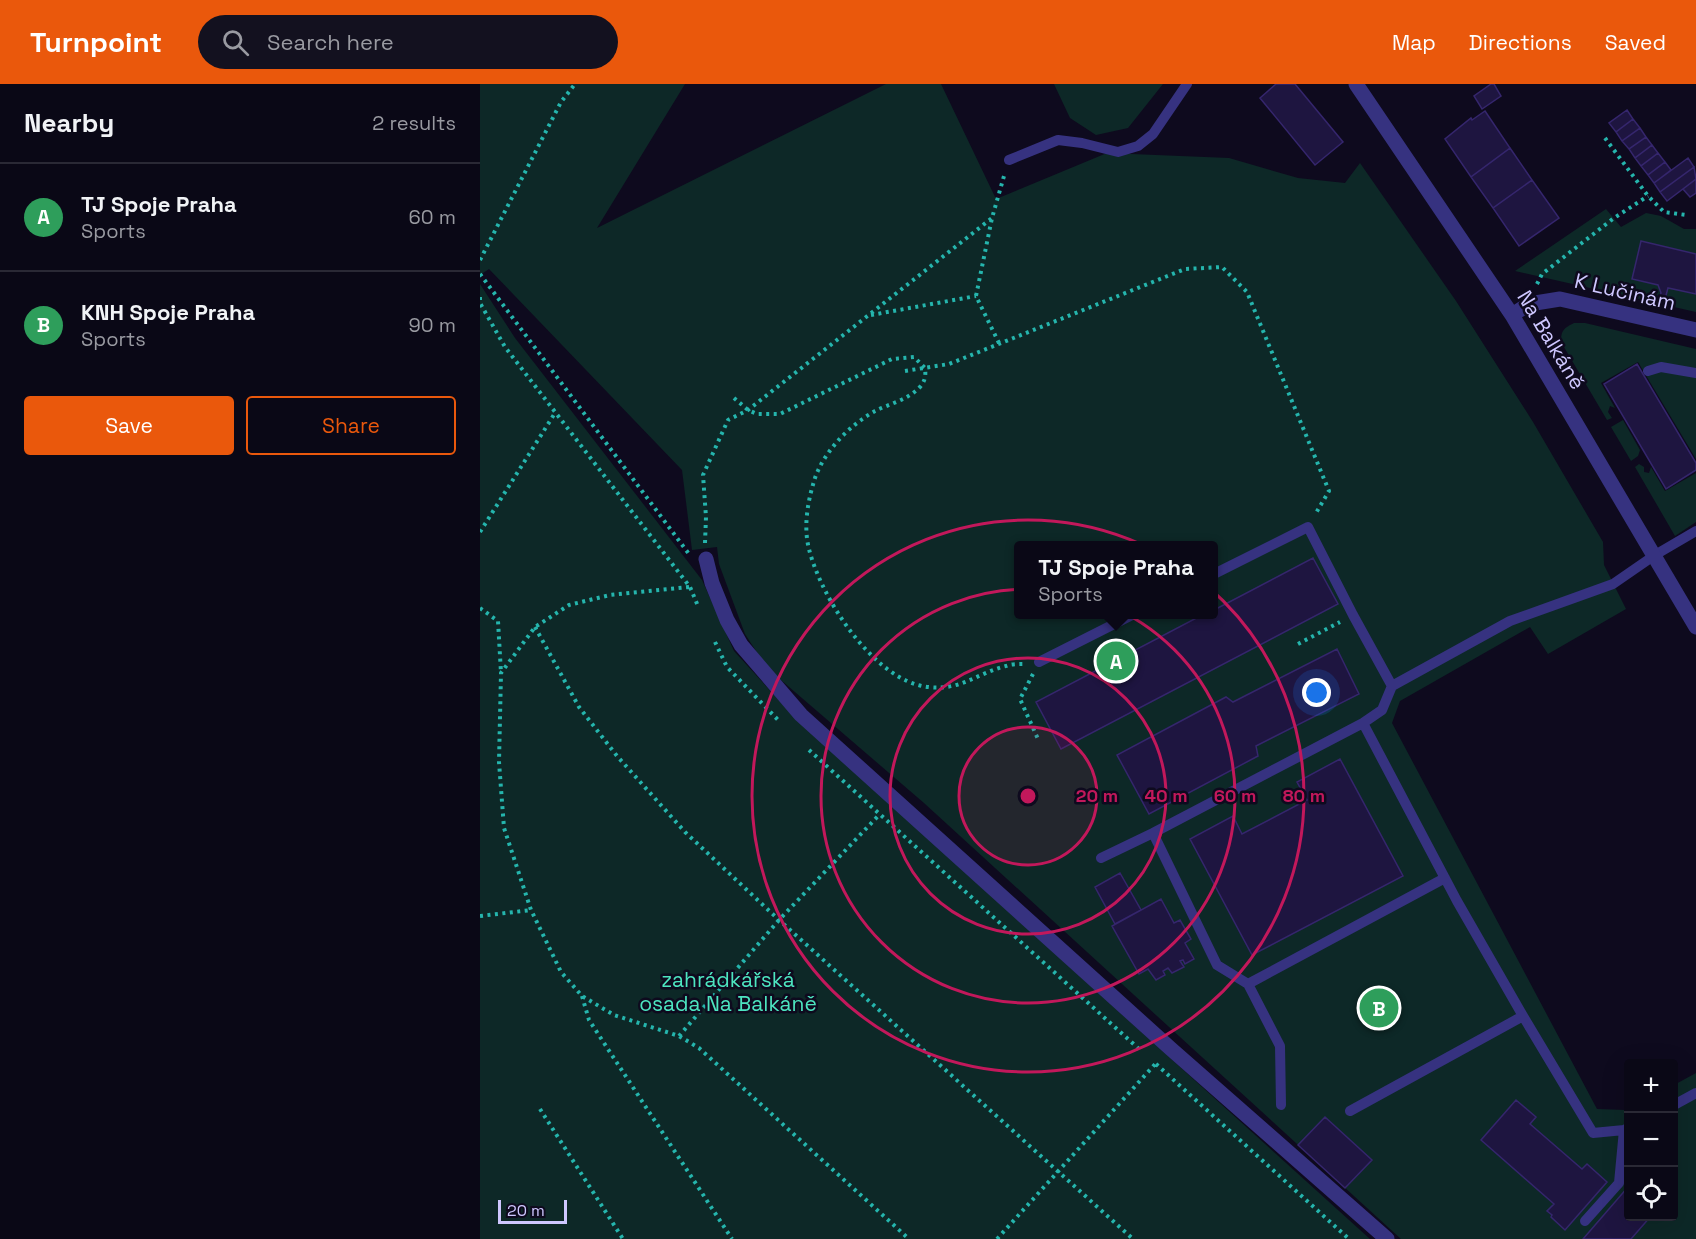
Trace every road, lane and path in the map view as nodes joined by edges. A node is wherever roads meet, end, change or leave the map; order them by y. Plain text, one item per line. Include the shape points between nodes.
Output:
1 (574, 84) edge
2 (1187, 84) edge
3 (1356, 84) edge
4 (1605, 138) dead end
5 (1009, 160) joint
6 (1648, 196) junction
7 (1686, 215) dead end
8 (992, 218) junction
9 (480, 260) edge
10 (480, 274) edge
11 (976, 296) junction
12 (1529, 304) junction
13 (869, 315) junction
14 (1512, 315) junction
15 (1696, 330) edge
16 (999, 343) junction
17 (926, 368) junction
18 (905, 371) dead end
19 (1648, 371) dead end
20 (1696, 373) edge
21 (734, 398) dead end
22 (747, 410) junction
23 (555, 413) dead end
24 (1308, 527) junction
25 (1696, 531) edge
26 (480, 532) edge
27 (690, 555) dead end
28 (1655, 555) junction
29 (706, 559) joint
30 (1218, 572) edge
31 (711, 583) junction
32 (480, 608) edge
33 (1353, 615) junction
34 (1126, 619) edge
35 (535, 627) junction
36 (1696, 627) edge
37 (1298, 644) dead end
38 (1039, 662) junction
39 (501, 672) junction
40 (1392, 686) junction
41 (1363, 723) junction
42 (1038, 739) dead end
43 (894, 798) junction
44 (1153, 833) junction
45 (1101, 858) dead end
46 (1445, 878) junction
47 (531, 910) junction
48 (480, 916) edge
49 (779, 920) junction
50 (1248, 984) junction
51 (582, 996) junction
52 (1522, 1016) junction
53 (679, 1036) junction
54 (1171, 1049) junction
55 (1696, 1093) edge
56 (1678, 1103) edge
57 (1281, 1105) dead end
58 (540, 1109) dead end
59 (1350, 1111) dead end
60 (1624, 1129) edge
61 (1624, 1144) edge
62 (1059, 1173) junction
63 (1585, 1221) dead end
64 (623, 1239) edge
65 (732, 1239) edge
66 (909, 1239) edge
67 (997, 1239) edge
68 (1132, 1239) edge
69 (1387, 1239) edge

1 - 9 path
2 - 5 lane via 1153,134 1138,146 1118,152 1058,140
3 - 14 street, Na Balkáně
4 - 6 path
5 - 8 path
6 - 7 path via 1664,212
6 - 12 path via 1542,274
8 - 11 path
8 - 13 path
10 - 27 path
11 - 13 path
11 - 16 path
12 - 14 street, K Lučinám
12 - 15 street, K Lučinám via 1560,299
13 - 22 path
14 - 28 street, Na Balkáně
16 - 17 path via 949,364
16 - 24 path via 1185,268 1222,267 1247,292 1329,491
17 - 18 path
17 - 22 path via 914,357 892,359 780,414
17 - 38 path via 920,388 853,427 829,451 816,477 806,517 809,548 824,589 869,653 902,681 928,687 959,686 1005,666
19 - 20 lane via 1661,367
21 - 22 path
22 - 29 path via 728,420 703,475
23 - 26 path
24 - 30 lane
24 - 33 lane
25 - 28 lane
28 - 36 street, Na Balkáně
28 - 40 lane via 1613,584 1510,621
29 - 31 street
31 - 35 path via 702,580 690,587 610,595 569,605
31 - 43 street via 741,645 801,715
32 - 39 path via 498,621
33 - 37 path
33 - 40 lane
34 - 38 lane
35 - 39 path
35 - 49 path via 579,707 617,756 685,832
38 - 42 path via 1020,699
39 - 47 path via 499,762 504,828
40 - 41 lane via 1382,710
41 - 44 lane
41 - 46 lane
43 - 49 path
43 - 54 street
44 - 45 lane
44 - 50 lane via 1217,964
46 - 50 lane
46 - 52 lane
47 - 48 path
47 - 51 path via 561,972
49 - 53 path
49 - 62 path
50 - 57 lane via 1280,1046
51 - 53 path via 614,1015
51 - 65 path via 589,1020
52 - 59 lane
52 - 60 lane via 1593,1133
53 - 66 path via 699,1048
54 - 62 path
54 - 69 street
55 - 56 lane
58 - 64 path
61 - 63 lane via 1619,1183
62 - 67 path
62 - 68 path

